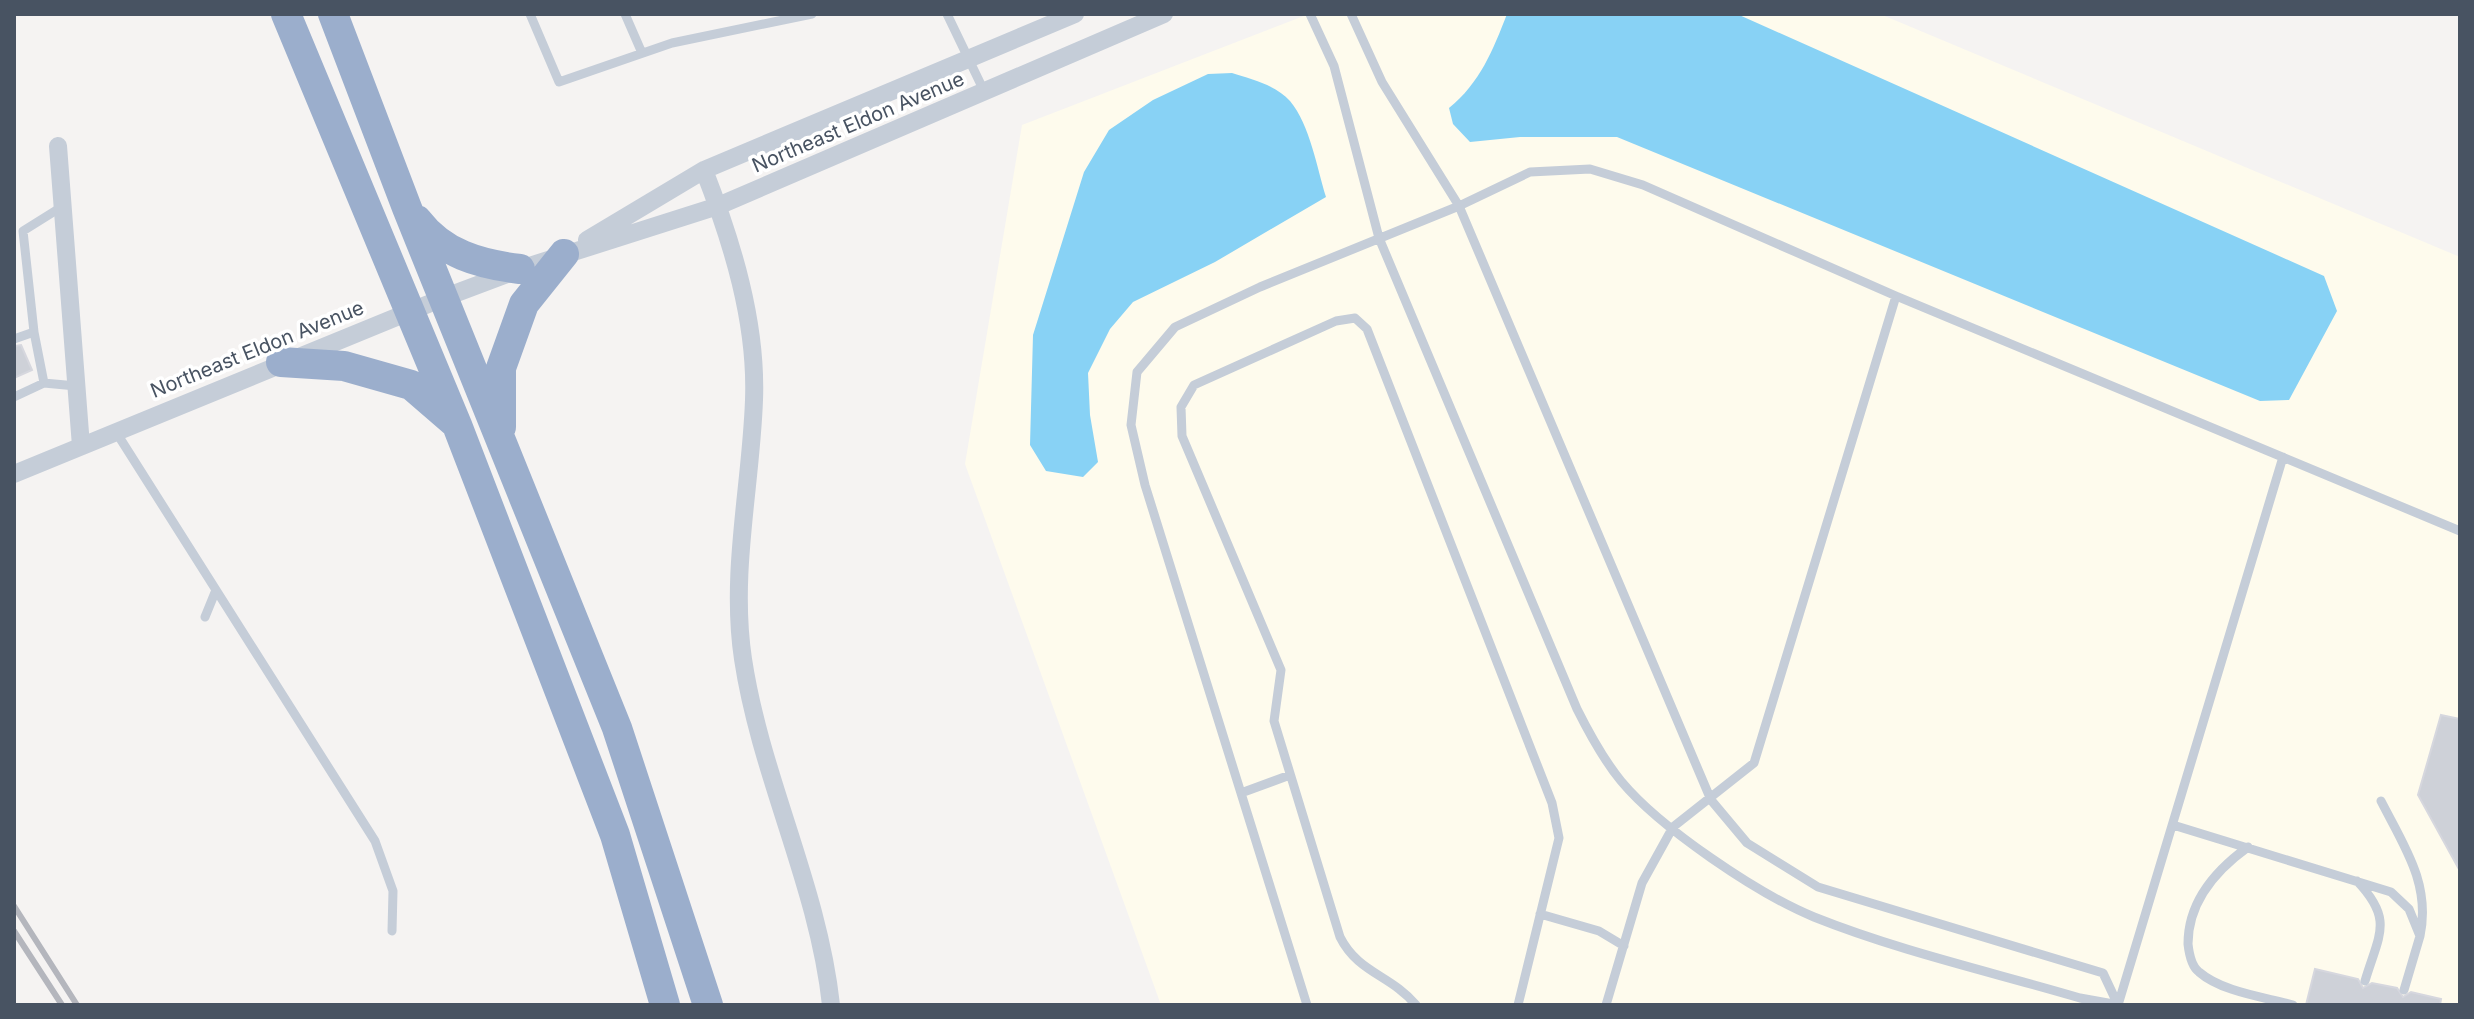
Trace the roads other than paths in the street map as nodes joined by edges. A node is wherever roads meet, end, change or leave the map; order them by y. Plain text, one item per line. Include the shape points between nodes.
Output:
1 (286, 14) edge
2 (333, 14) edge
3 (530, 14) edge
4 (625, 14) edge
5 (812, 14) edge
6 (947, 14) edge
7 (1075, 14) edge
8 (1164, 14) edge
9 (1310, 14) edge
10 (1351, 14) edge
11 (642, 53) junction
12 (970, 58) junction
13 (984, 91) junction
14 (58, 146) dead end
15 (704, 170) junction
16 (63, 206) junction
17 (718, 206) junction
18 (1459, 206) junction
19 (407, 208) junction
20 (1379, 238) junction
21 (564, 254) junction
22 (520, 269) junction
23 (1896, 296) junction
24 (443, 298) junction
25 (411, 310) junction
26 (34, 332) junction
27 (14, 339) edge
28 (281, 362) junction
29 (44, 383) junction
30 (76, 386) junction
31 (15, 394) edge
32 (457, 425) junction
33 (116, 432) junction
34 (501, 441) junction
35 (81, 446) junction
36 (2283, 457) junction
37 (14, 474) edge
38 (2460, 531) edge
39 (216, 590) junction
40 (205, 617) dead end
41 (1290, 775) junction
42 (1241, 793) junction
43 (1711, 800) junction
44 (2381, 801) dead end
45 (2173, 825) junction
46 (1673, 827) junction
47 (2248, 847) junction
48 (2354, 879) junction
49 (1540, 914) junction
50 (392, 931) dead end
51 (2420, 936) junction
52 (1624, 946) junction
53 (2365, 981) dead end
54 (2404, 990) dead end
55 (665, 1005) edge
56 (708, 1005) edge
57 (831, 1005) edge
58 (1307, 1005) edge
59 (1416, 1005) edge
60 (1518, 1005) edge
61 (1606, 1005) edge
62 (2118, 1005) edge
63 (2293, 1005) edge

1 - 25 highway
2 - 19 highway
3 - 11 lane via 559,82
4 - 11 lane
5 - 11 lane
6 - 12 lane
7 - 12 street, Northeast Eldon Avenue
8 - 13 street, Northeast Eldon Avenue
9 - 20 lane via 1334,66
10 - 18 lane via 1382,82
12 - 13 lane
12 - 15 street, Northeast Eldon Avenue
13 - 17 street, Northeast Eldon Avenue
14 - 16 street
15 - 17 street
15 - 21 street, Northeast Eldon Avenue
16 - 26 lane via 23,231
16 - 30 street
17 - 21 street, Northeast Eldon Avenue
17 - 57 street via 748,311 754,397 738,583 742,657 758,736 808,887
18 - 20 lane
18 - 23 lane via 1530,172 1590,169 1643,185
18 - 43 lane
19 - 22 highway via 444,247 484,264
19 - 24 highway
20 - 42 lane via 1175,327 1137,372 1131,425 1145,485
20 - 46 lane via 1590,735 1623,784
21 - 22 street, Northeast Eldon Avenue
21 - 34 highway via 524,304 501,368
22 - 24 street, Northeast Eldon Avenue
23 - 36 lane
23 - 43 lane via 1754,763
24 - 25 street, Northeast Eldon Avenue
24 - 34 highway
25 - 28 street, Northeast Eldon Avenue
25 - 32 highway
26 - 27 lane
26 - 29 lane
28 - 32 highway via 344,366 411,385
28 - 33 street, Northeast Eldon Avenue
29 - 30 lane
29 - 31 lane
30 - 35 street
32 - 55 highway via 615,835
33 - 35 street, Northeast Eldon Avenue
33 - 39 lane
34 - 56 highway via 617,728
35 - 37 street, Northeast Eldon Avenue
36 - 38 lane
36 - 45 lane
39 - 40 lane
39 - 50 lane via 375,841 393,891
41 - 42 lane
41 - 49 lane via 1274,721 1281,670 1182,436 1181,407 1194,385 1336,321 1355,318 1367,329 1552,803 1559,838
41 - 59 lane via 1350,957 1402,989
42 - 58 lane
43 - 46 lane
43 - 62 lane via 1747,843 1818,887 2103,973
44 - 51 lane via 2416,868 2425,911
45 - 47 lane
45 - 62 lane
46 - 52 lane via 1642,883
46 - 62 lane via 1766,893 1812,916
47 - 48 lane
47 - 63 lane via 2212,879 2196,905 2188,928 2189,953 2197,971 2220,984
48 - 51 lane via 2391,892 2409,909
48 - 53 lane via 2375,900 2382,923
49 - 52 lane via 1599,931
49 - 60 lane
51 - 54 lane
52 - 61 lane

